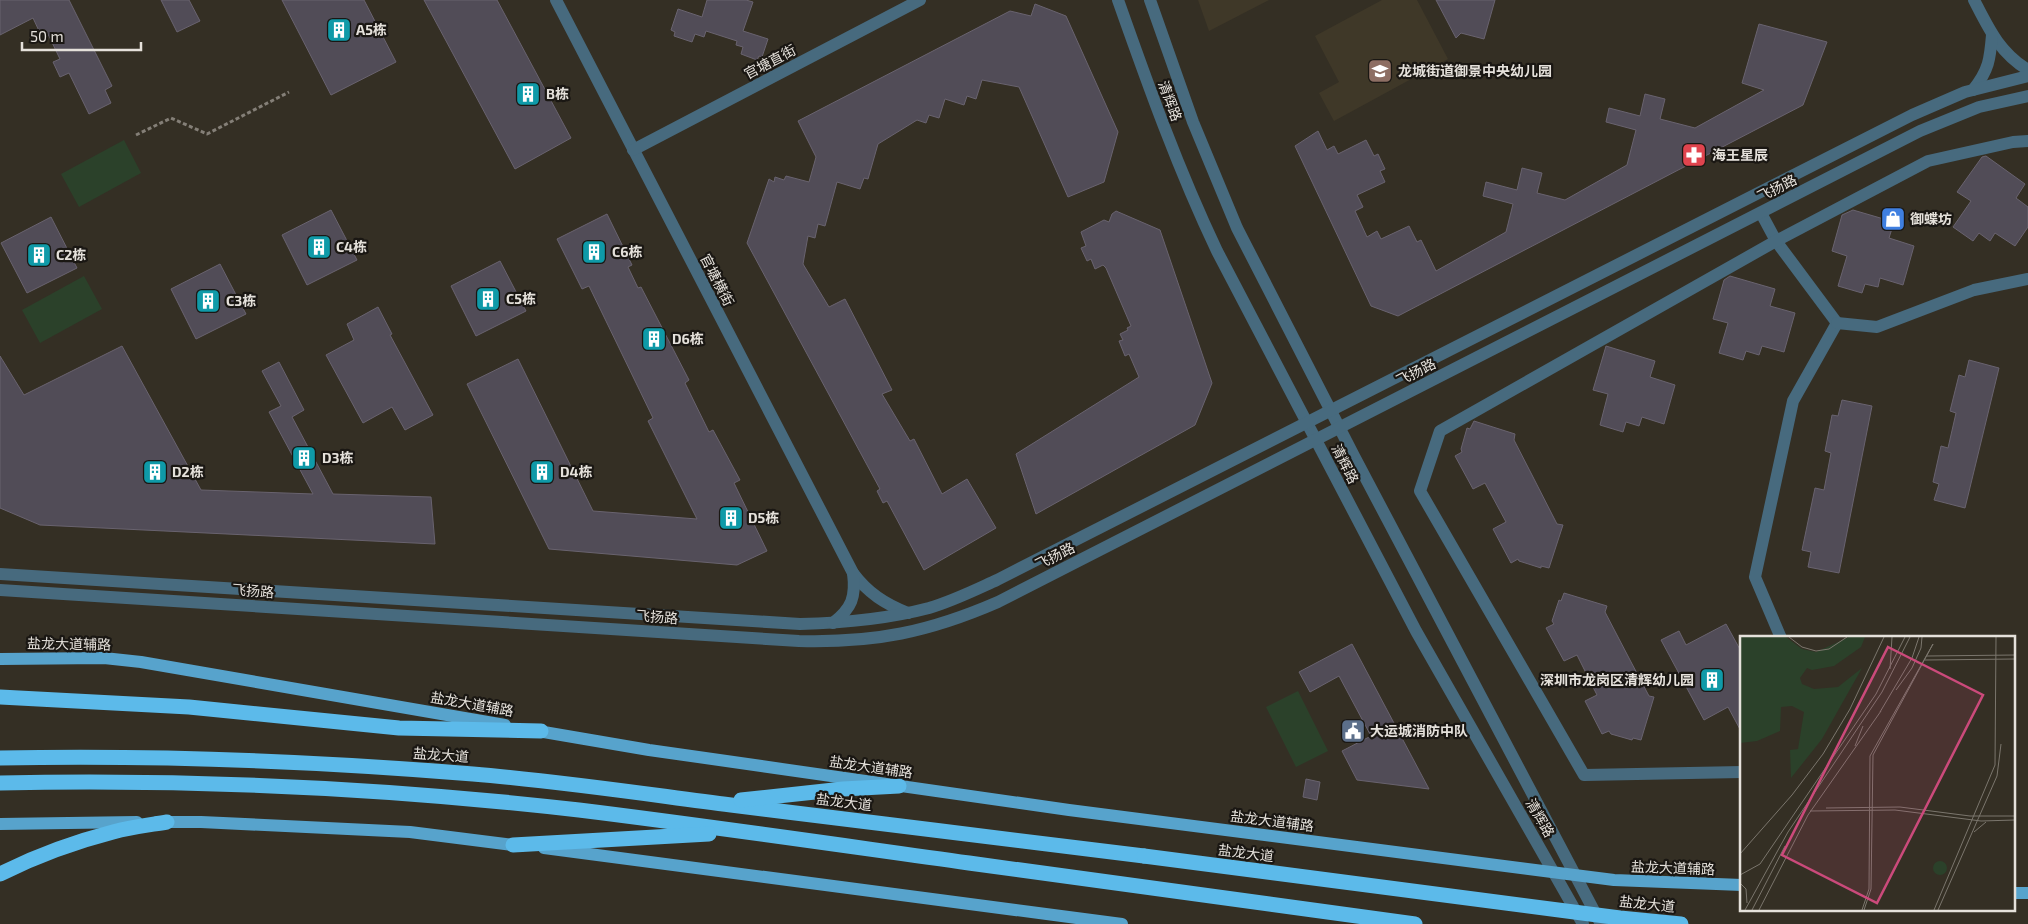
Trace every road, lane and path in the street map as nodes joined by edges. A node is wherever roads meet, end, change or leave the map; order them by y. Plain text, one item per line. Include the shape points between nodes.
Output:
1 (556, 0) edge
2 (920, 0) edge
3 (1118, 0) edge
4 (1150, 0) edge
5 (1974, 0) edge
6 (1992, 34) junction
7 (2028, 70) edge
8 (2028, 76) edge
9 (1973, 90) junction
10 (289, 92) dead end
11 (2028, 96) edge
12 (136, 135) dead end
13 (2028, 141) edge
14 (633, 150) junction
15 (1761, 213) junction
16 (1776, 240) junction
17 (2028, 279) edge
18 (1837, 323) junction
19 (1331, 411) junction
20 (1307, 423) junction
21 (1339, 428) junction
22 (1316, 440) junction
23 (852, 573) junction
24 (0, 574) edge
25 (0, 590) edge
26 (908, 613) junction
27 (833, 624) junction
28 (1780, 636) edge
29 (0, 659) edge
30 (0, 697) edge
31 (540, 731) junction
32 (0, 758) edge
33 (1740, 772) edge
34 (0, 783) edge
35 (899, 786) junction
36 (711, 802) junction
37 (167, 822) junction
38 (0, 824) edge
39 (747, 832) junction
40 (513, 844) junction
41 (1554, 872) junction
42 (0, 874) edge
43 (1575, 875) junction
44 (1740, 885) edge
45 (1122, 924) edge
46 (1415, 924) edge
47 (1583, 924) edge
48 (1601, 924) edge
49 (1681, 924) edge

1 - 14 street, 官塘横街
2 - 14 street, 官塘直街
3 - 20 street, 清辉路 via 1170,147 1193,201
4 - 19 street, 清辉路 via 1215,179
5 - 6 street
6 - 7 street via 2002,50
6 - 9 street via 1985,75
8 - 9 street, 飞扬路
9 - 19 street, 飞扬路 via 1912,114
10 - 12 path via 207,134 171,118
11 - 15 street, 飞扬路 via 1979,107 1947,119
13 - 16 street via 1928,161
14 - 23 street, 官塘横街
15 - 16 street
15 - 21 street, 飞扬路
16 - 18 street
16 - 33 street via 1440,431 1420,490 1584,775
17 - 18 street via 1974,290 1877,327
18 - 28 street via 1793,401 1755,577
19 - 20 street, 飞扬路
19 - 21 street, 清辉路
20 - 22 street, 清辉路
20 - 26 street, 飞扬路 via 997,580
21 - 22 street, 飞扬路
21 - 43 street, 清辉路
22 - 25 street, 飞扬路 via 998,602 934,627 857,641 799,641
22 - 41 street, 清辉路 via 1416,631
23 - 26 street, 官塘横街 via 875,596
23 - 27 street, 官塘横街 via 855,588 851,603
24 - 27 street, 飞扬路
26 - 27 street, 飞扬路
29 - 31 main road, 盐龙大道辅路 via 104,658 141,662
30 - 31 highway via 189,707 399,728
31 - 35 main road, 盐龙大道辅路
32 - 36 highway, 盐龙大道 via 166,758 390,768 578,785
34 - 39 highway via 135,781 371,792 578,810
35 - 36 highway
35 - 41 main road, 盐龙大道辅路
36 - 49 highway, 盐龙大道, bridge
37 - 38 main road
37 - 40 main road via 410,832
37 - 42 highway via 114,831 66,846
39 - 40 highway
39 - 46 highway
40 - 45 main road
41 - 43 main road, 盐龙大道辅路
41 - 47 street, 清辉路
43 - 44 main road, 盐龙大道辅路 via 1614,880
43 - 48 street, 清辉路

